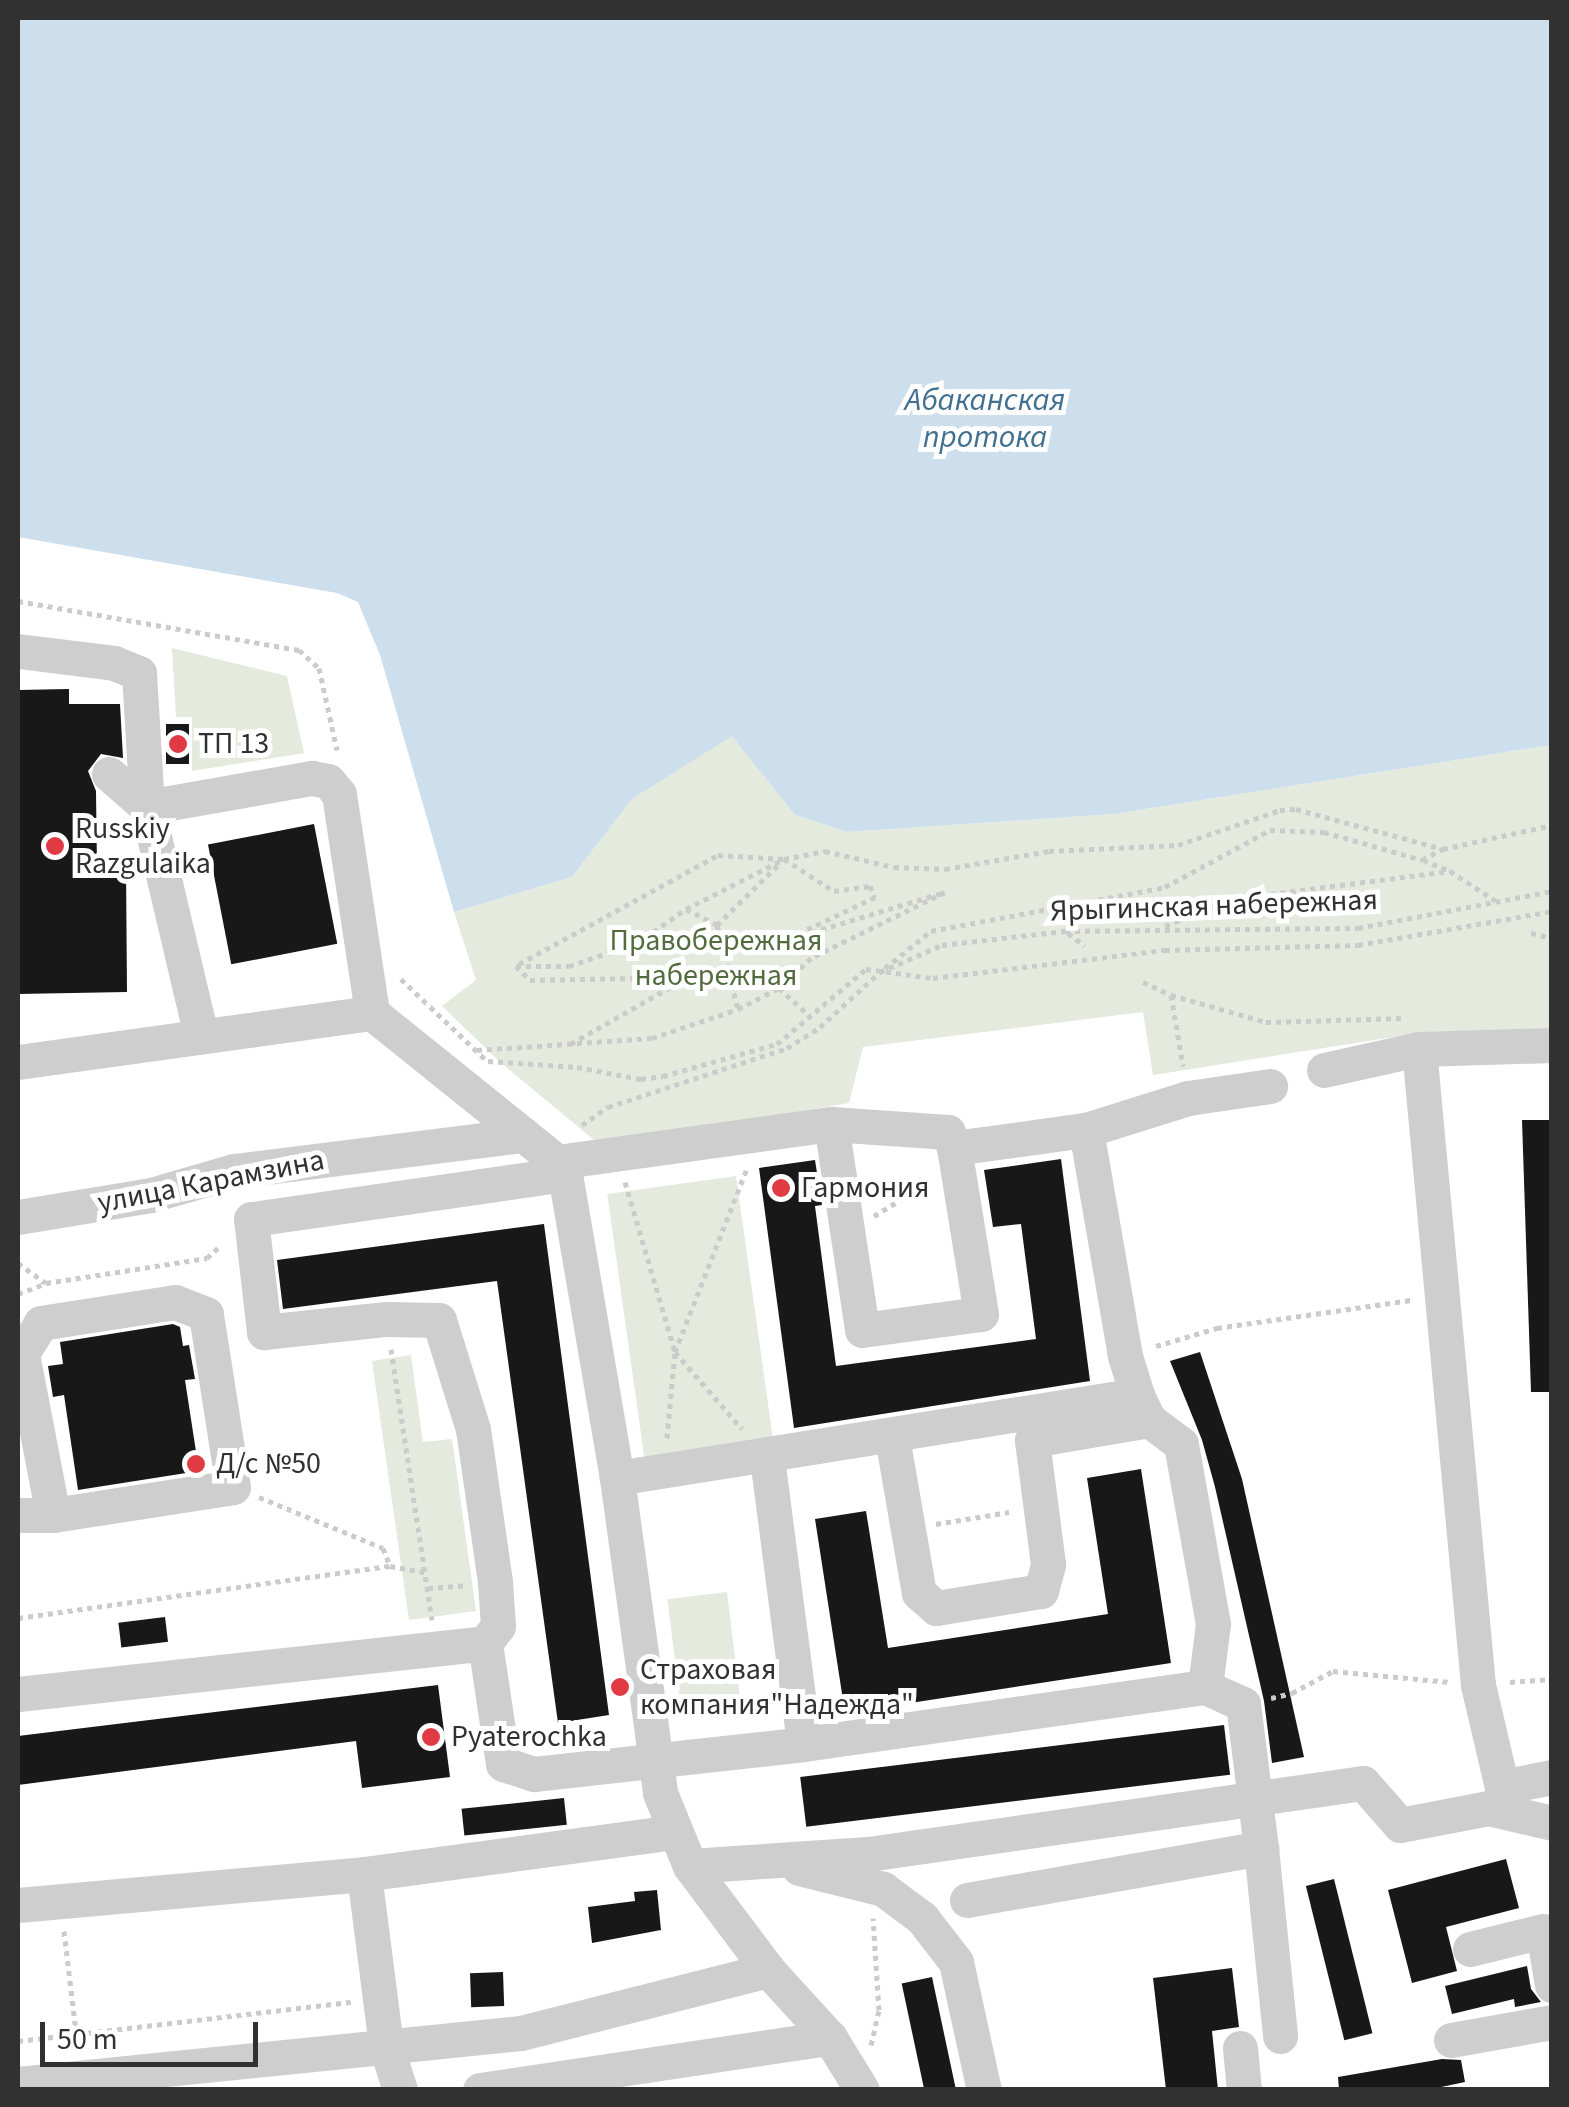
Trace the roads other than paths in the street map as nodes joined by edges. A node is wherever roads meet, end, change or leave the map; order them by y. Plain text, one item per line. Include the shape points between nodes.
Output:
1 (18, 651) edge
2 (109, 774) dead end
3 (147, 807) junction
4 (372, 1013) junction
5 (1414, 1033) junction
6 (202, 1036) junction
7 (1552, 1044) edge
8 (18, 1062) edge
9 (1324, 1070) dead end
10 (1270, 1086) dead end
11 (831, 1124) junction
12 (1086, 1130) junction
13 (524, 1135) junction
14 (955, 1156) junction
15 (561, 1168) junction
16 (18, 1217) edge
17 (1143, 1407) junction
18 (892, 1436) junction
19 (767, 1458) junction
20 (617, 1478) junction
21 (53, 1514) junction
22 (18, 1515) edge
23 (485, 1643) junction
24 (1205, 1687) junction
25 (18, 1694) edge
26 (804, 1744) junction
27 (654, 1762) junction
28 (1552, 1777) edge
29 (1253, 1799) junction
30 (1552, 1823) edge
31 (673, 1832) junction
32 (1261, 1848) junction
33 (764, 1860) junction
34 (690, 1866) junction
35 (364, 1874) junction
36 (967, 1900) dead end
37 (18, 1905) edge
38 (1470, 1949) dead end
39 (768, 1970) junction
40 (1552, 1985) edge
41 (1552, 2022) edge
42 (1280, 2036) dead end
43 (830, 2038) junction
44 (1451, 2040) dead end
45 (386, 2046) junction
46 (1240, 2048) dead end
47 (18, 2084) edge
48 (400, 2090) edge
49 (480, 2090) edge
50 (862, 2090) edge
51 (984, 2090) edge
52 (1244, 2090) edge

1 - 3 street via 114,663 139,674
2 - 3 street
3 - 4 street via 328,780 339,794
3 - 6 street
4 - 6 street
4 - 13 street
5 - 7 street
5 - 9 street
5 - 28 street via 1478,1684 1502,1787
6 - 8 street
10 - 12 street via 1188,1098
11 - 14 street via 948,1132
11 - 14 street via 862,1330 981,1314
11 - 15 street
12 - 14 street
12 - 17 street via 1125,1356
13 - 15 street
13 - 16 street, улица Карамзина via 234,1171 152,1195
15 - 20 street
15 - 23 street via 250,1219 264,1332 439,1320 472,1429 498,1626
17 - 18 street
17 - 18 street via 1032,1440 1048,1564 1041,1591 936,1608 919,1594
17 - 24 street via 1181,1444 1213,1624
18 - 19 street
19 - 20 street
19 - 26 street
20 - 27 street
21 - 21 street via 233,1487 206,1314 175,1302 42,1323 22,1354
21 - 22 street
23 - 25 street
23 - 27 street via 503,1764 534,1774
24 - 26 street
24 - 29 street via 1243,1704
26 - 27 street
27 - 31 street
29 - 30 street via 1362,1783 1400,1825 1488,1808
29 - 32 street
29 - 33 street via 868,1854
31 - 34 street
31 - 35 street
32 - 36 street
32 - 42 street
33 - 34 street
33 - 51 street via 882,1889 922,1918 956,1962
34 - 39 street
35 - 37 street
35 - 45 street
38 - 40 street via 1543,1932
39 - 43 street
39 - 45 street via 521,2033
41 - 44 street
43 - 49 street
43 - 50 street
45 - 47 street
45 - 48 street
46 - 52 street

